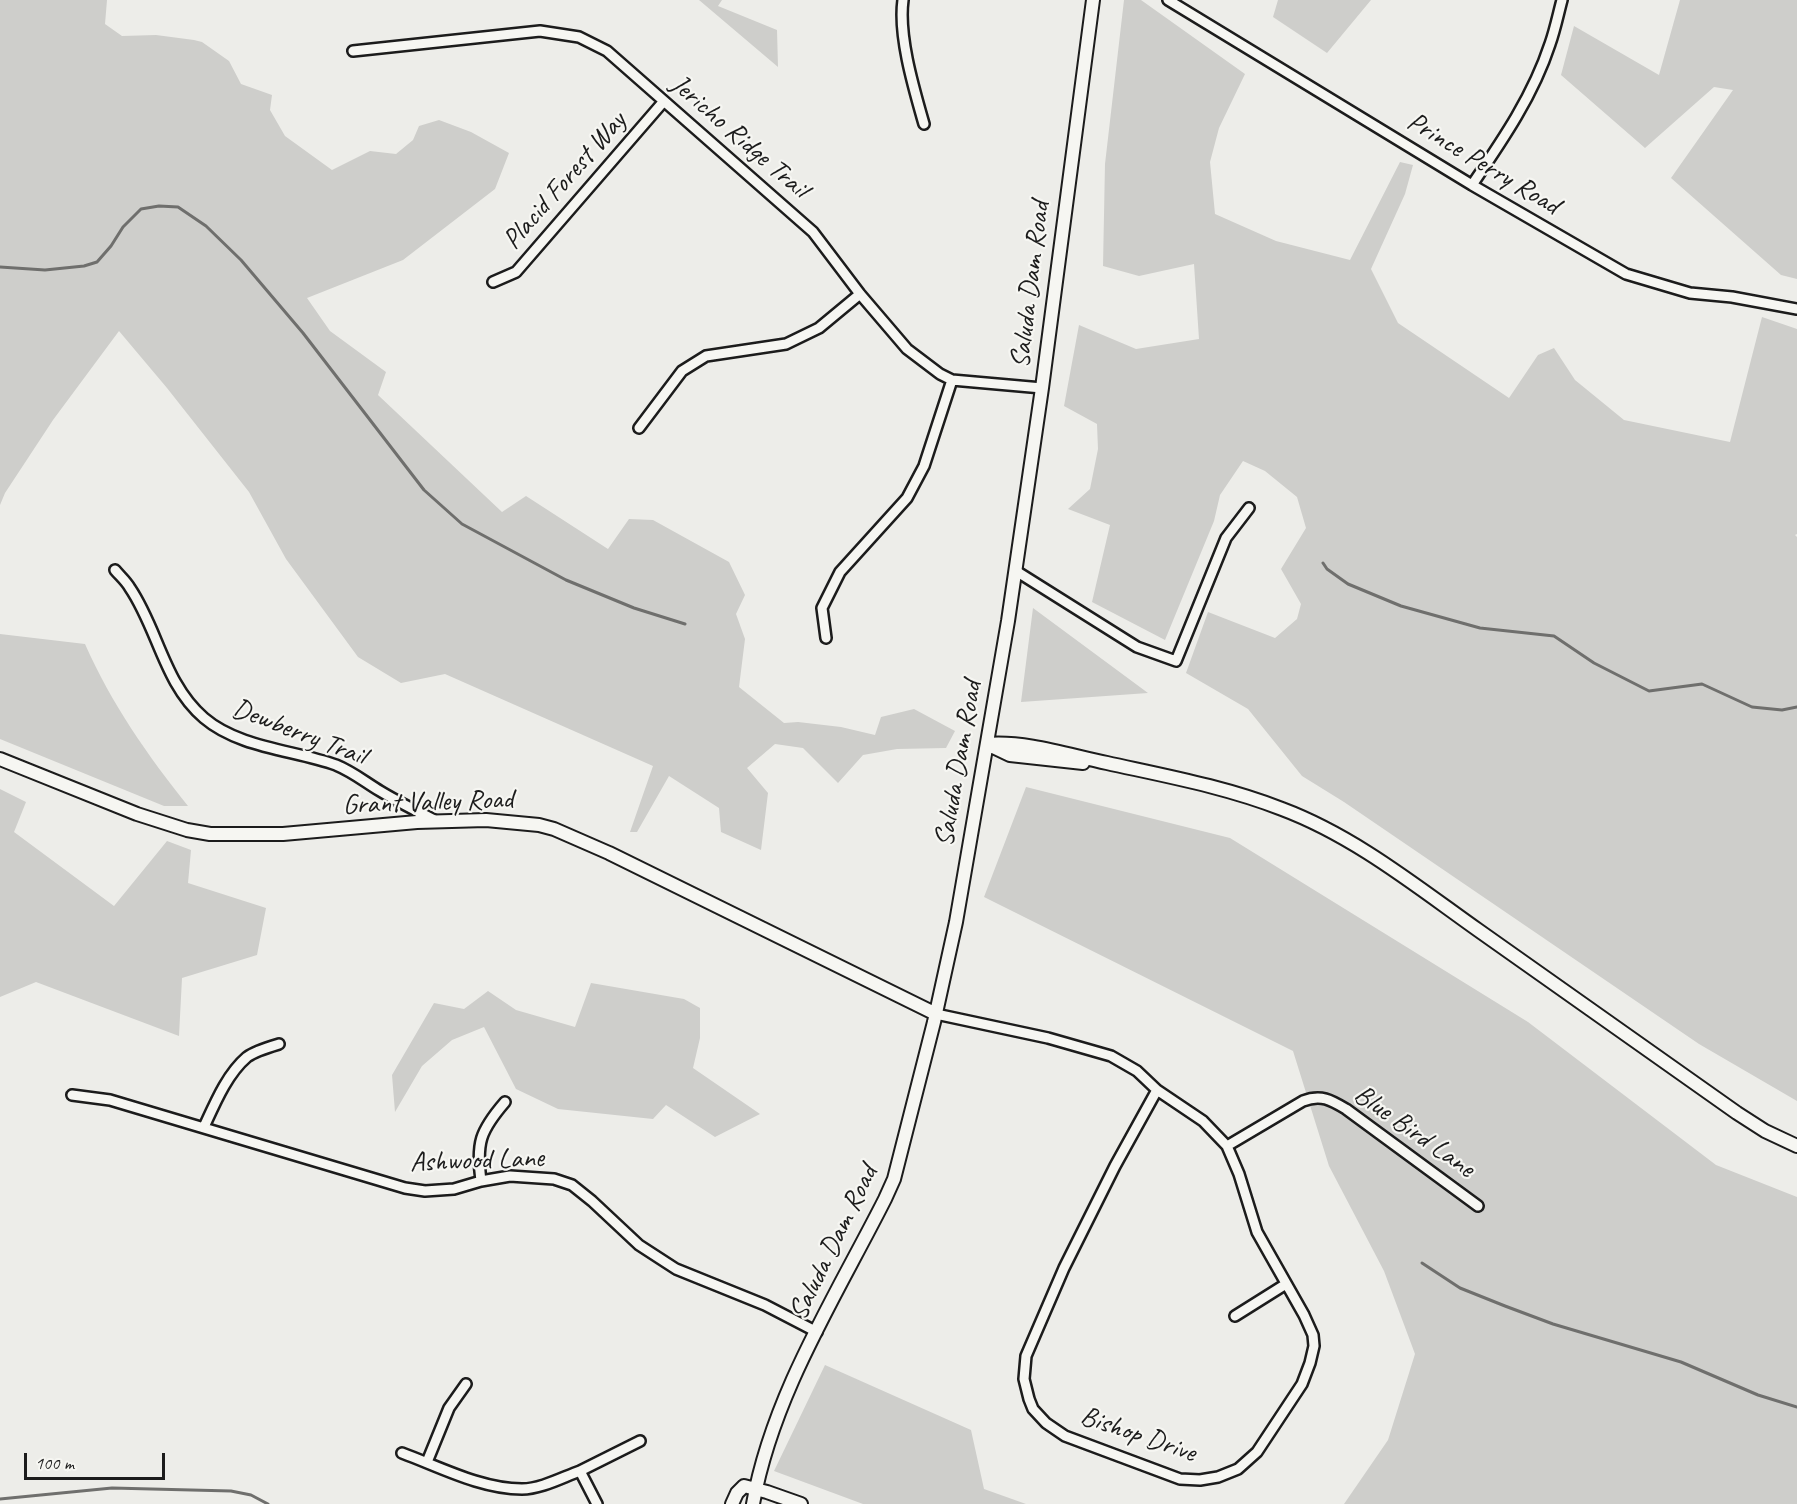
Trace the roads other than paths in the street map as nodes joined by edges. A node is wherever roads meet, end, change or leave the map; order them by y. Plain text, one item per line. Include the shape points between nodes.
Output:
1 (903, 0) edge
2 (1093, 0) edge
3 (1168, 0) edge
4 (1562, 0) edge
5 (353, 51) dead end
6 (664, 101) junction
7 (924, 124) dead end
8 (1473, 185) junction
9 (493, 282) dead end
10 (860, 294) junction
11 (1797, 309) edge
12 (952, 380) junction
13 (1042, 387) junction
14 (639, 428) dead end
15 (1249, 508) dead end
16 (115, 570) dead end
17 (1016, 571) junction
18 (826, 638) dead end
19 (987, 744) junction
20 (0, 759) edge
21 (436, 821) junction
22 (936, 1014) junction
23 (279, 1044) dead end
24 (1157, 1090) junction
25 (72, 1095) dead end
26 (505, 1102) dead end
27 (204, 1127) junction
28 (1227, 1146) junction
29 (1797, 1146) edge
30 (481, 1181) junction
31 (1479, 1206) dead end
32 (1286, 1284) junction
33 (1235, 1316) dead end
34 (817, 1332) junction
35 (466, 1384) dead end
36 (640, 1441) dead end
37 (402, 1453) dead end
38 (427, 1462) junction
39 (580, 1471) junction
40 (756, 1488) junction
41 (597, 1504) edge
42 (732, 1504) edge
43 (753, 1504) edge
44 (801, 1504) edge

1 - 7 street via 908,62
2 - 13 street, Saluda Dam Road
3 - 8 street, Prince Perry Road
4 - 8 street via 1550,45 1527,97
5 - 6 street, Jericho Ridge Trail via 540,31 579,37 607,51
6 - 9 street, Placid Forest Way via 516,272
6 - 10 street, Jericho Ridge Trail via 813,232
8 - 11 street, Prince Perry Road via 1626,274 1690,293
10 - 12 street, Jericho Ridge Trail via 907,349
10 - 14 street via 819,327 786,344 706,356 682,371
12 - 13 street, Jericho Ridge Trail
12 - 18 street via 924,466 907,498 840,572 822,608
13 - 17 street, Saluda Dam Road
15 - 17 street via 1226,538 1176,661 1137,647
16 - 21 street, Dewberry Trail via 143,610 167,666 203,717 227,734 353,772
17 - 19 street, Saluda Dam Road
19 - 22 street, Saluda Dam Road
19 - 29 street via 1010,755 1105,763 1154,772 1283,809 1330,830 1405,876 1737,1113
20 - 21 street, Grant Valley Road via 137,814 210,834 283,834
21 - 22 street, Grant Valley Road via 518,822 554,829
22 - 24 street, Bishop Drive via 1111,1056 1137,1071
22 - 34 street, Saluda Dam Road via 894,1179
23 - 27 street via 248,1056 219,1095
24 - 28 street, Bishop Drive via 1203,1120
24 - 32 street, Bishop Drive via 1064,1268 1026,1356 1024,1379 1033,1409 1065,1436 1180,1479 1218,1477 1238,1468 1269,1436 1302,1384 1310,1363 1313,1335
25 - 27 street, Ashwood Lane via 110,1100
26 - 30 street via 482,1133 478,1155
27 - 30 street, Ashwood Lane via 405,1188 454,1189
28 - 31 street, Blue Bird Lane via 1303,1101 1326,1098
28 - 32 street, Bishop Drive via 1257,1232
30 - 34 street, Ashwood Lane via 528,1176 572,1185 639,1245 676,1269 765,1305
32 - 33 street
34 - 40 street, Saluda Dam Road via 770,1435
35 - 38 street via 449,1408
36 - 39 street
37 - 38 street
38 - 39 street via 462,1477 524,1489
39 - 41 street
40 - 42 street via 744,1486
40 - 43 street, Saluda Dam Road
40 - 44 street

